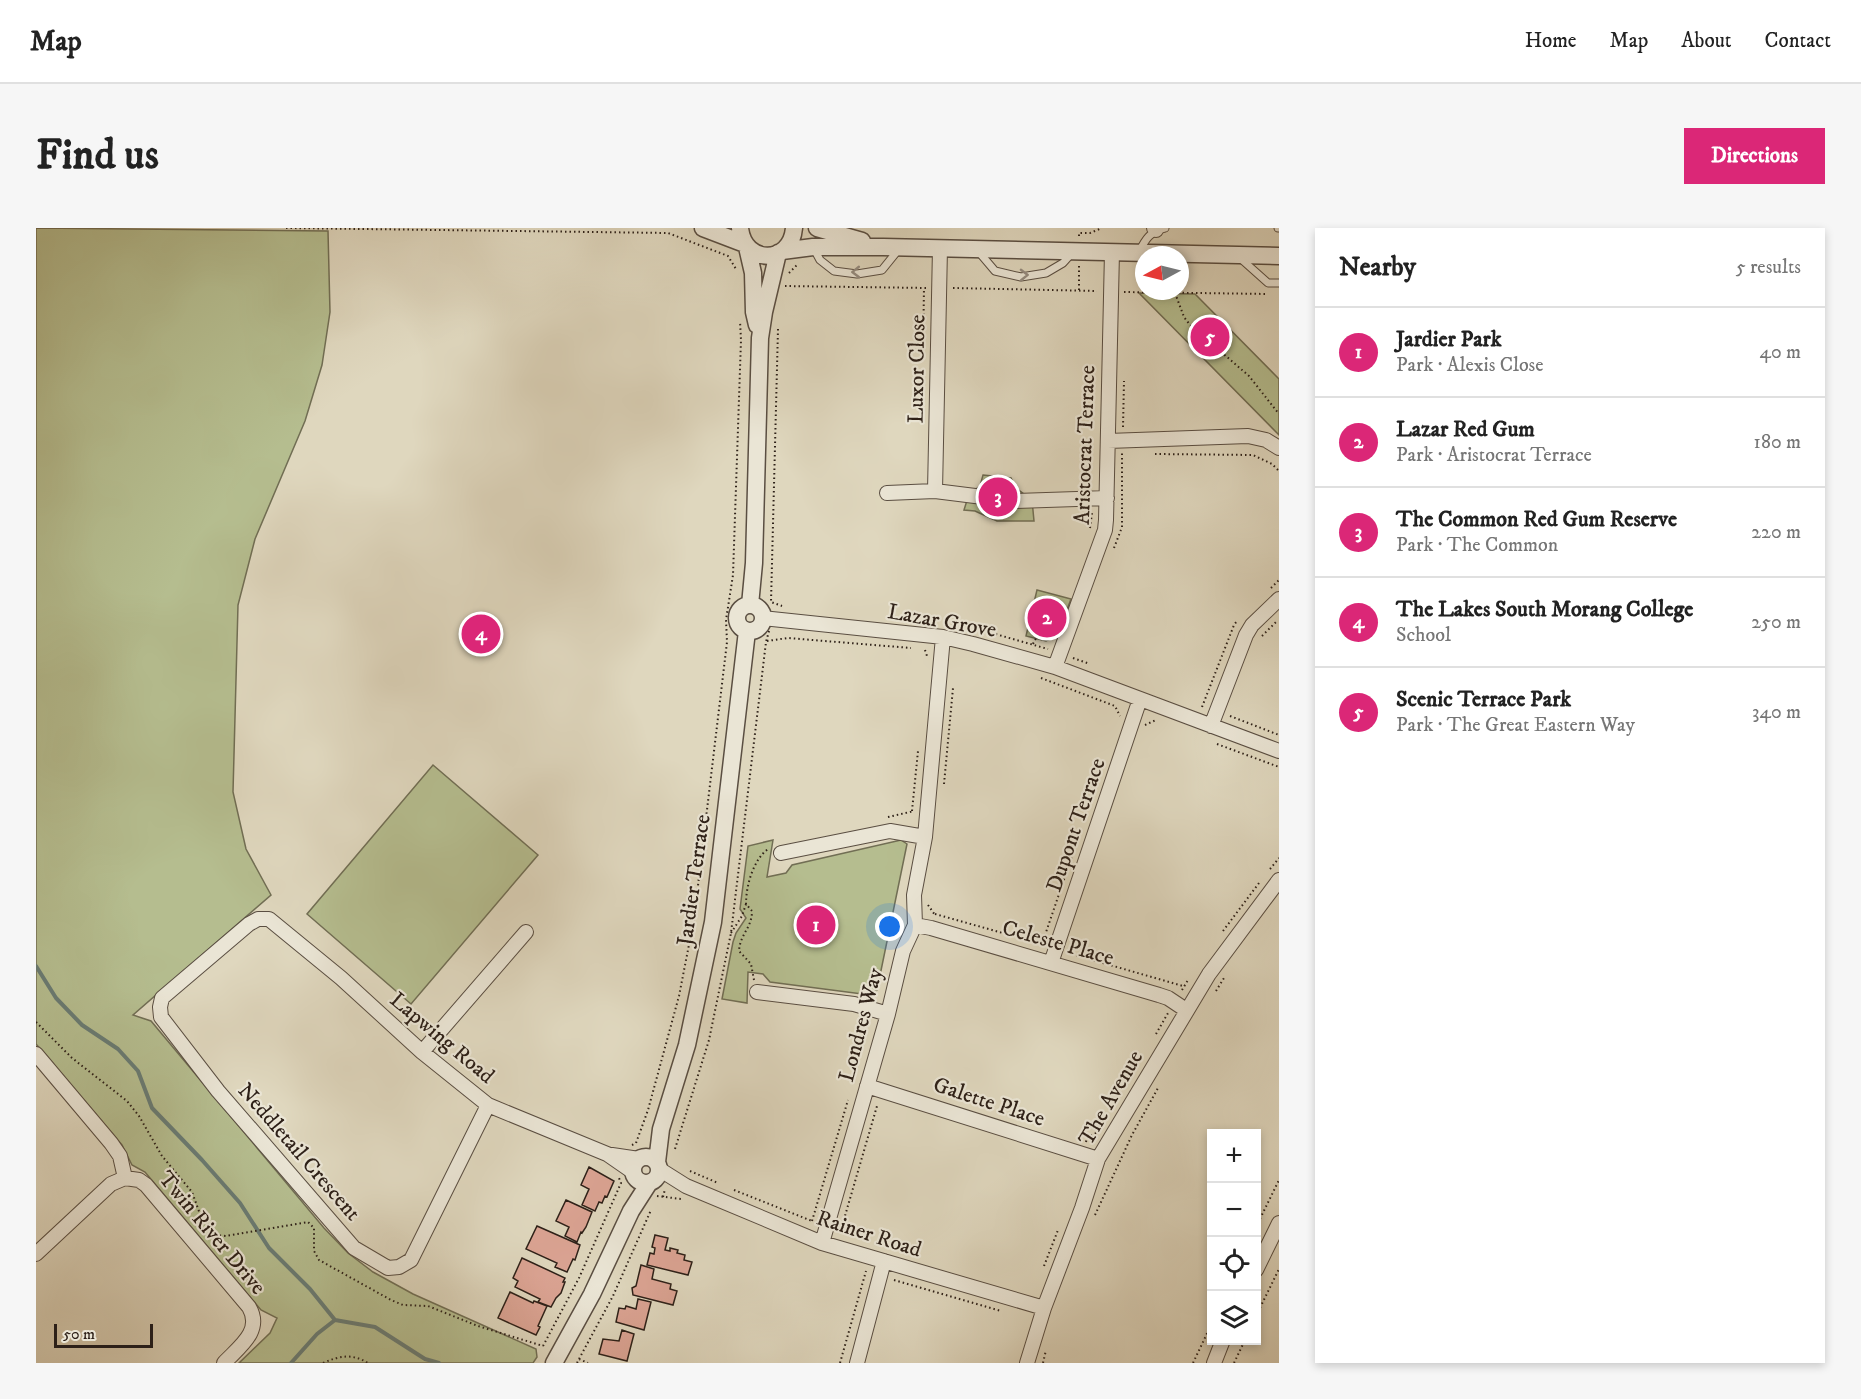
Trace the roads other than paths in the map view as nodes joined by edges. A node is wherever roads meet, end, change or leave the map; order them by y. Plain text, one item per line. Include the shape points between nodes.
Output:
1 (703, 228) edge
2 (794, 228) edge
3 (817, 228) edge
4 (1158, 228) edge
5 (744, 240) edge
6 (1141, 246) edge
7 (883, 247) junction
8 (901, 247) junction
9 (813, 248) junction
10 (940, 248) junction
11 (976, 249) junction
12 (1073, 251) junction
13 (780, 252) junction
14 (1112, 252) junction
15 (1135, 252) edge
16 (1189, 254) edge
17 (1237, 255) junction
18 (1279, 256) edge
19 (1279, 283) edge
20 (760, 338) junction
21 (1108, 441) junction
22 (1279, 448) edge
23 (935, 491) junction
24 (887, 493) dead end
25 (1107, 498) junction
26 (1279, 600) edge
27 (750, 605) junction
28 (762, 618) junction
29 (747, 631) junction
30 (943, 637) junction
31 (1055, 667) junction
32 (1140, 699) junction
33 (1212, 726) junction
34 (1279, 751) edge
35 (925, 837) junction
36 (781, 853) road end
37 (1279, 880) edge
38 (269, 919) joint
39 (915, 925) junction
40 (526, 932) dead end
41 (1051, 963) junction
42 (757, 992) road end
43 (1186, 1010) junction
44 (888, 1014) junction
45 (422, 1052) junction
46 (36, 1054) edge
47 (867, 1086) junction
48 (488, 1105) junction
49 (1098, 1159) junction
50 (642, 1168) junction
51 (125, 1178) junction
52 (1279, 1223) edge
53 (824, 1236) junction
54 (36, 1254) edge
55 (884, 1261) junction
56 (1261, 1261) edge
57 (1044, 1308) junction
58 (1221, 1345) edge
59 (550, 1358) edge
60 (224, 1363) edge
61 (857, 1363) edge
62 (1027, 1363) edge
63 (1214, 1363) edge

1 - 5 street
2 - 13 street via 793,238
3 - 7 street
4 - 6 lane
5 - 13 street via 762,255
5 - 20 street via 753,273 746,312
7 - 8 street
7 - 9 street
8 -> 9 lane via 882,270 857,274 834,271
8 - 10 street
9 - 13 street
10 - 11 street
10 - 23 street, Luxor Close
11 - 12 street
11 -> 12 lane via 995,271 1021,277 1047,273
12 - 14 street
13 - 20 street
14 - 15 street
14 - 21 street, Aristocrat Terrace
16 - 17 street
17 - 18 street
17 - 19 lane via 1268,283
20 - 27 street
21 - 22 street via 1248,436
21 - 25 street, Aristocrat Terrace
23 - 24 street
23 - 25 street via 1015,501
25 - 31 street, Aristocrat Terrace via 1105,530
26 - 33 street via 1246,635
27 - 28 street via 759,610
27 - 29 street via 740,610 737,617 739,625
28 - 29 street via 757,628
28 - 30 street, Lazar Grove
29 - 50 street, Jardier Terrace via 713,922 687,1045 661,1130
30 - 31 street, Lazar Grove
30 - 35 street, Londres Way
31 - 32 street, Lazar Grove
32 - 33 street, Lazar Grove
32 - 41 street, Dupont Terrace
33 - 34 street, Lazar Grove
35 - 36 street via 890,831
35 - 39 street, Londres Way via 914,895
37 - 43 street, The Avenue
38 - 45 street, Lapwing Road
38 - 48 street, Neddletail Crescent via 258,918 249,924 162,998 161,1017 218,1091 354,1248 388,1268 411,1260
39 - 41 street, Celeste Place
39 - 44 street, Londres Way via 903,951
40 - 45 street
41 - 43 street, Celeste Place via 1168,998
42 - 44 street via 854,1004
43 - 49 street, The Avenue
44 - 47 street, Londres Way
45 - 48 street, Lapwing Road
46 - 51 street, Twin River Drive via 111,1143 120,1156
47 - 49 street, Galette Place
47 - 53 street, Londres Way
48 - 50 street, Lapwing Road
49 - 57 street, The Avenue
50 - 53 street, Rainer Road
50 - 59 street, Jardier Terrace via 631,1211 592,1294
51 - 54 street via 111,1184
51 - 60 street, Twin River Drive via 146,1185 252,1313 251,1334
52 - 56 street
53 - 55 street, Rainer Road
55 - 57 street, Rainer Road
55 - 61 street
57 - 62 street, The Avenue
58 - 63 street

